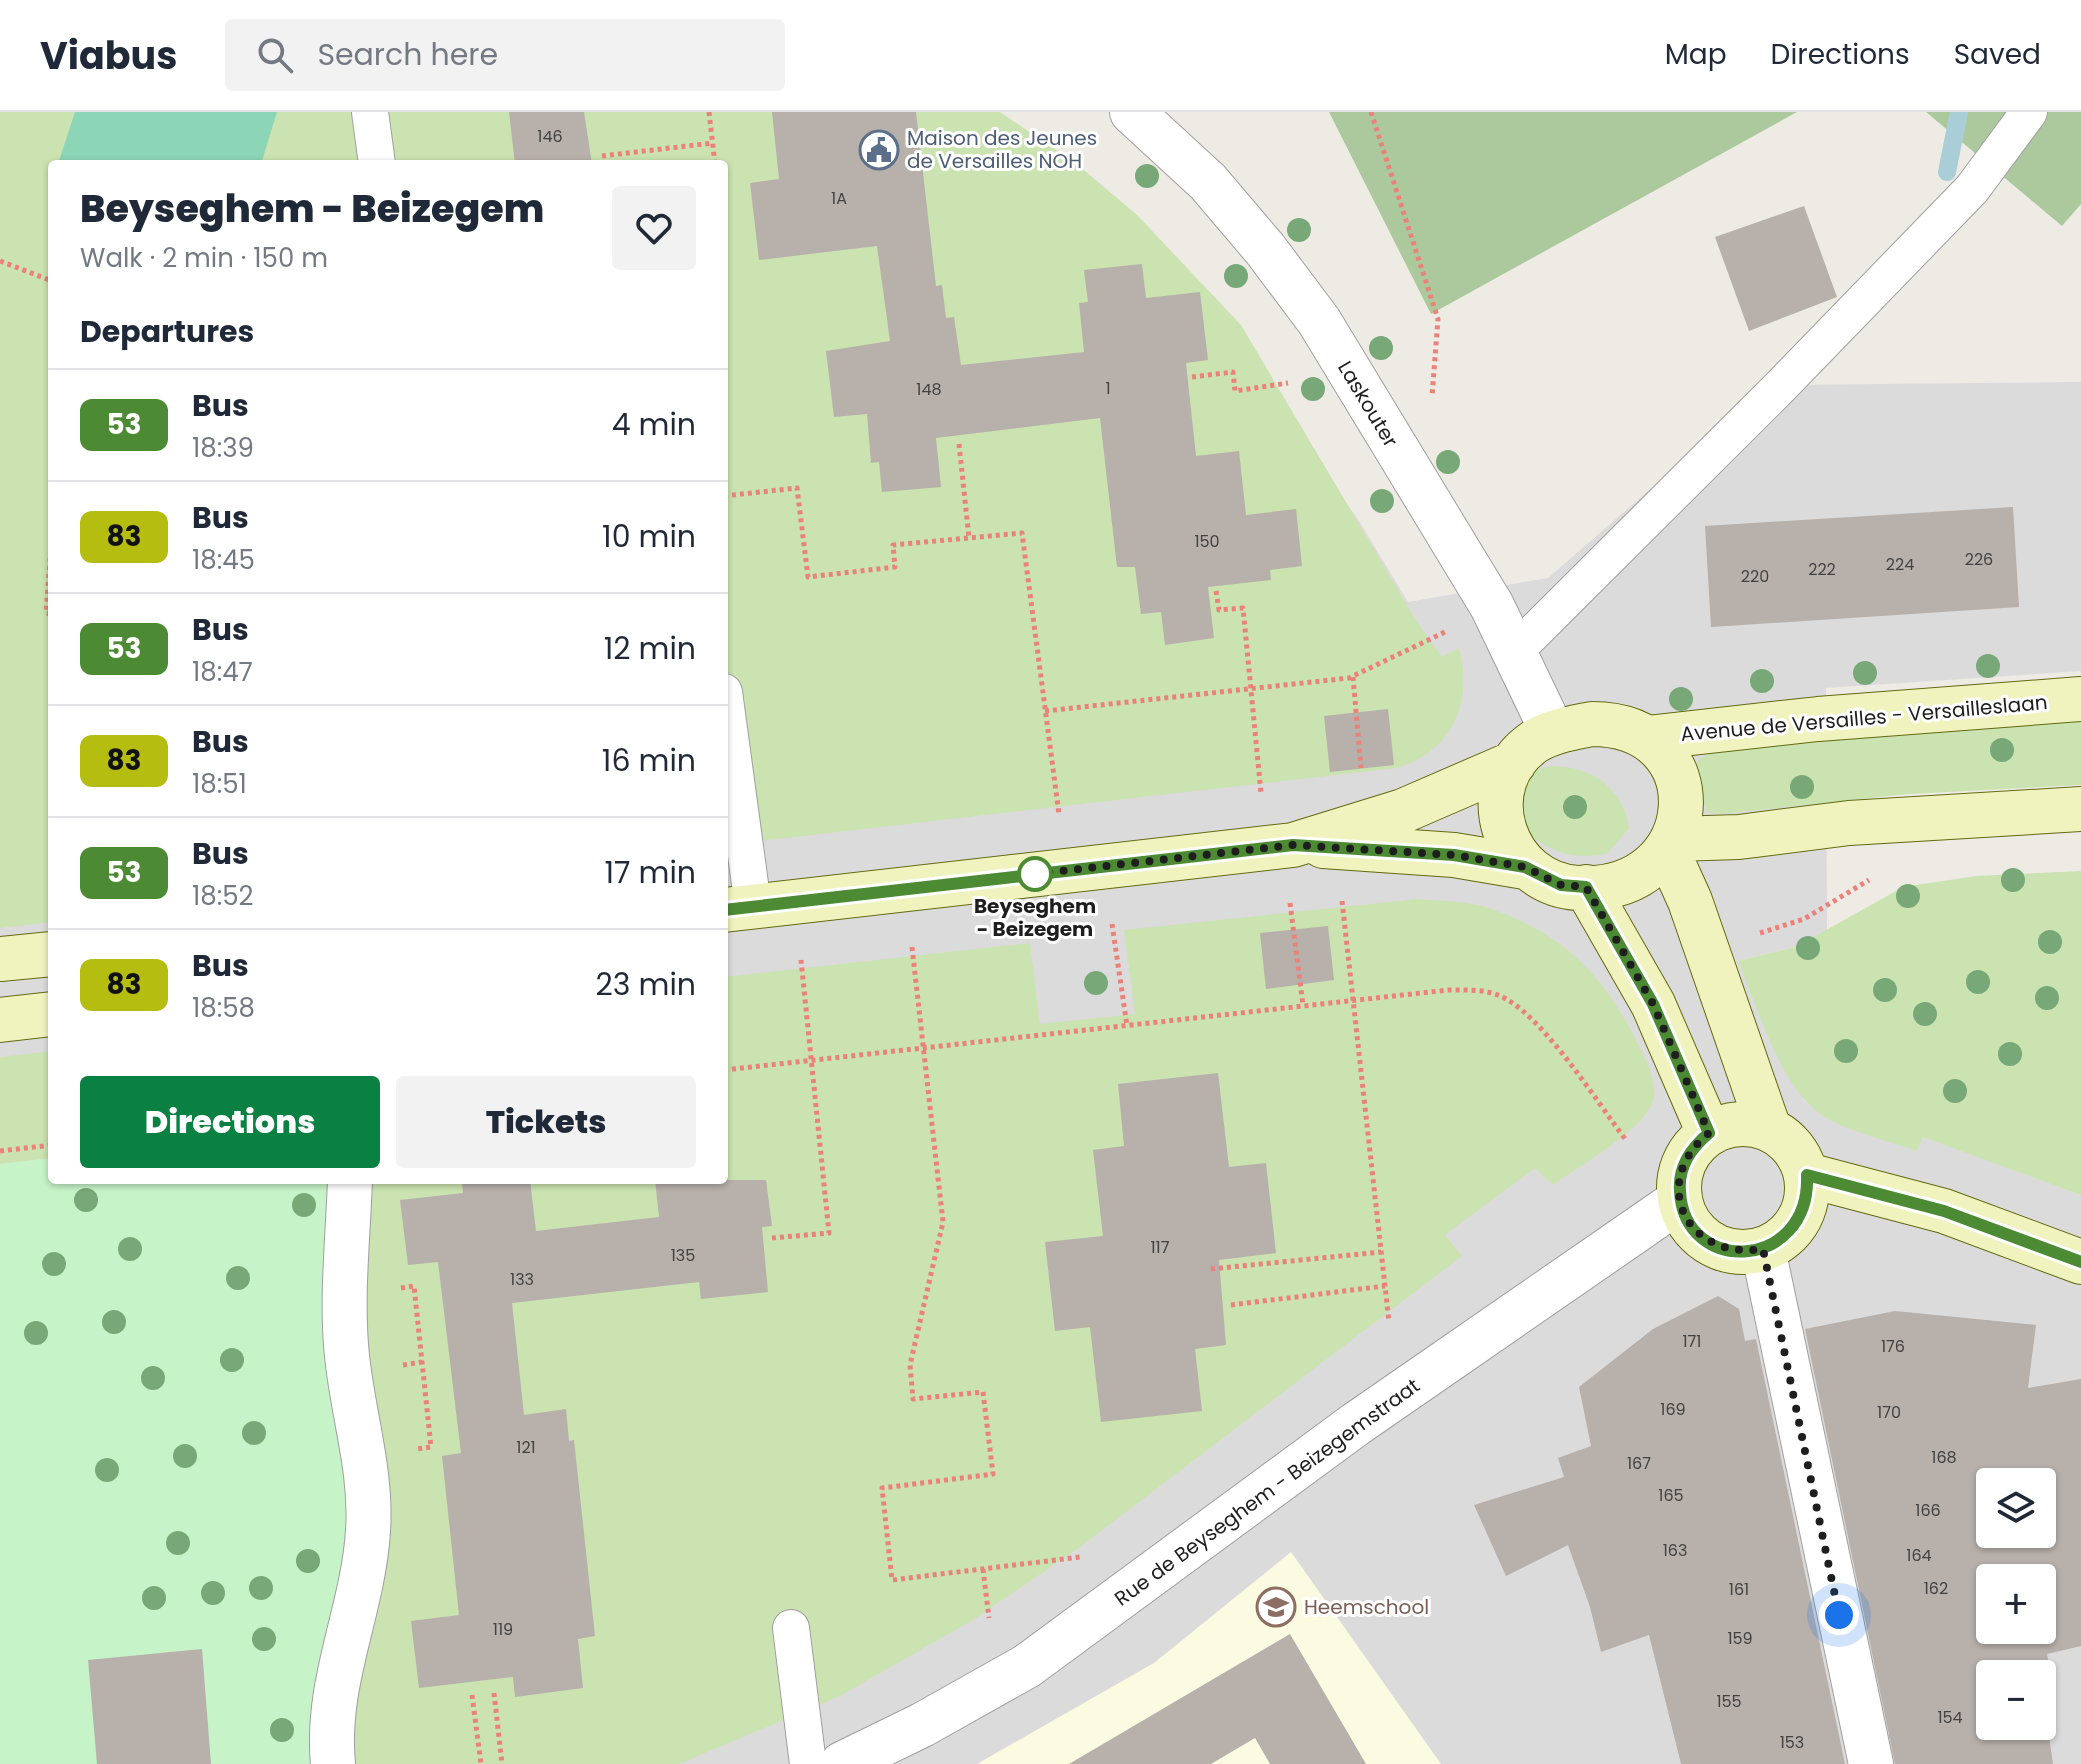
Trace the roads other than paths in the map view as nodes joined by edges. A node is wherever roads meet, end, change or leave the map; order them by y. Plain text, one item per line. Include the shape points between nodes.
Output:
1 (370, 112) edge
2 (1132, 112) edge
3 (2029, 112) edge
4 (376, 160) edge
5 (1514, 652) junction
6 (2081, 699) edge
7 (1553, 733) junction
8 (1647, 738) junction
9 (728, 754) edge
10 (1514, 763) junction
11 (2081, 809) edge
12 (1293, 845) junction
13 (1671, 845) junction
14 (1525, 867) junction
15 (1586, 887) junction
16 (738, 908) edge
17 (48, 954) edge
18 (0, 959) edge
19 (48, 1014) edge
20 (0, 1020) edge
21 (1769, 1129) junction
22 (1709, 1133) junction
23 (1807, 1175) junction
24 (350, 1184) edge
25 (1680, 1200) junction
26 (1763, 1249) junction
27 (2081, 1262) edge
28 (791, 1628) dead end
29 (333, 1764) edge
30 (808, 1764) edge
31 (842, 1764) edge
32 (1871, 1764) edge

1 - 4 lane
2 - 5 street, Laskouter via 1208,182 1319,321 1492,606
3 - 5 lane via 1972,189
5 - 7 street, Laskouter
6 - 8 street, Avenue de Versailles - Versailleslaan
7 - 8 street via 1611,724
7 - 10 street via 1534,742
8 - 13 street via 1661,750 1679,784 1683,803
9 - 16 lane
10 - 12 street via 1403,811
10 - 14 street via 1500,812 1508,841
11 - 13 street via 1849,823
12 - 14 street via 1421,852
12 - 16 street
13 - 15 street via 1641,875
13 - 21 street
14 - 15 street via 1561,885
15 - 22 street via 1653,1004
17 - 18 street
19 - 20 street
21 - 22 street via 1739,1124
21 - 23 street via 1794,1148
22 - 25 street via 1688,1155
23 - 26 street via 1799,1220 1790,1233
23 - 27 street via 1944,1211
24 - 29 street via 344,1312 369,1498 368,1534 336,1683
25 - 26 street via 1693,1229 1718,1247 1733,1252
25 - 31 street, Rue de Beyseghem - Beizegemstraat via 1345,1432 1027,1666
26 - 32 street
28 - 30 lane

